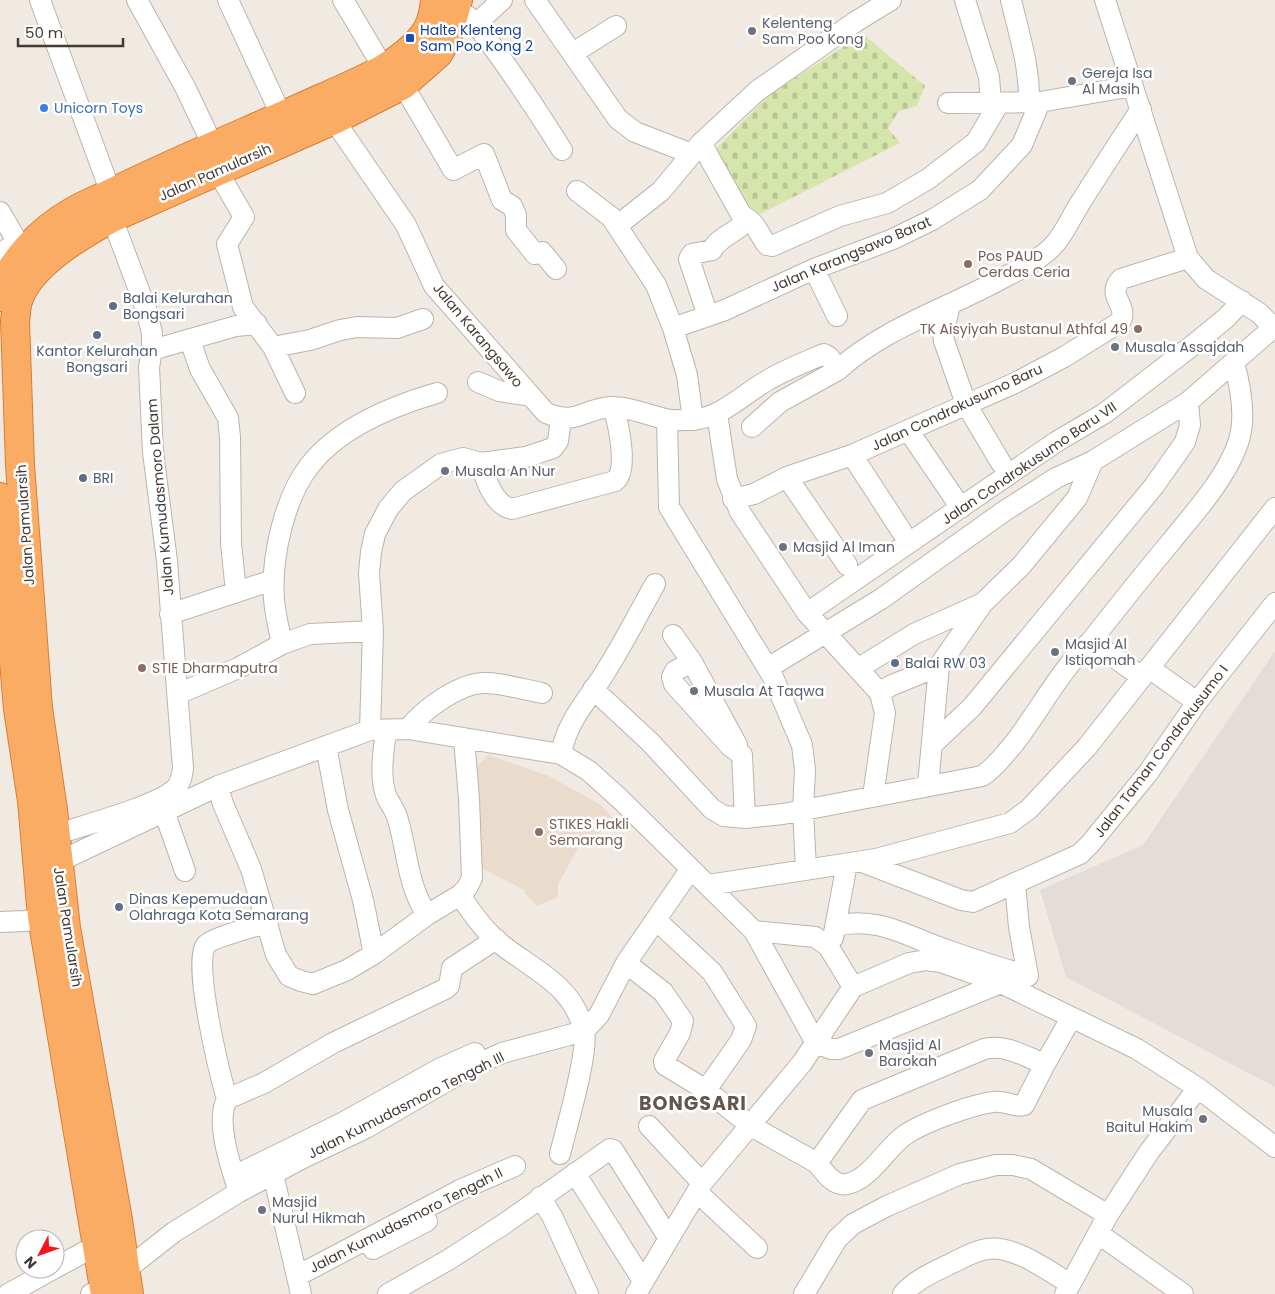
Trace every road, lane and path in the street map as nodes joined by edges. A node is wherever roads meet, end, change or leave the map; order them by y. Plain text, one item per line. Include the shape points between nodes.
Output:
1 (40, 0) edge
2 (137, 0) edge
3 (228, 0) edge
4 (343, 0) edge
5 (502, 0) edge
6 (535, 0) edge
7 (891, 0) edge
8 (966, 0) edge
9 (1011, 0) edge
10 (1106, 0) edge
11 (449, 6) edge
12 (616, 26) dead end
13 (573, 53) junction
14 (394, 77) junction
15 (1133, 86) junction
16 (948, 103) dead end
17 (995, 103) junction
18 (1034, 103) junction
19 (1141, 109) junction
20 (282, 117) junction
21 (334, 120) junction
22 (696, 149) junction
23 (562, 150) dead end
24 (215, 159) junction
25 (577, 191) dead end
26 (111, 205) junction
27 (0, 212) edge
28 (742, 216) junction
29 (618, 225) junction
30 (19, 256) edge
31 (1188, 258) junction
32 (556, 269) dead end
33 (814, 269) junction
34 (0, 297) edge
35 (1242, 301) junction
36 (950, 305) junction
37 (708, 316) junction
38 (836, 316) dead end
39 (423, 319) dead end
40 (257, 324) junction
41 (673, 328) junction
42 (1274, 328) edge
43 (190, 340) junction
44 (152, 350) junction
45 (278, 356) junction
46 (1234, 363) junction
47 (838, 370) junction
48 (478, 382) dead end
49 (295, 393) dead end
50 (437, 393) dead end
51 (530, 396) junction
52 (1188, 402) junction
53 (966, 404) junction
54 (612, 407) junction
55 (717, 414) junction
56 (561, 419) junction
57 (667, 420) junction
58 (694, 420) junction
59 (752, 427) dead end
60 (908, 430) junction
61 (852, 456) junction
62 (1093, 461) junction
63 (481, 463) junction
64 (1001, 463) dead end
65 (787, 476) junction
66 (0, 497) edge
67 (733, 499) junction
68 (961, 508) junction
69 (1275, 508) edge
70 (902, 532) dead end
71 (847, 565) dead end
72 (273, 580) junction
73 (655, 584) dead end
74 (236, 592) junction
75 (983, 603) junction
76 (1275, 603) edge
77 (807, 613) junction
78 (170, 614) junction
79 (373, 631) junction
80 (825, 634) junction
81 (673, 635) dead end
82 (1091, 641) junction
83 (282, 644) junction
84 (692, 662) junction
85 (939, 666) junction
86 (768, 668) junction
87 (859, 668) junction
88 (1145, 673) junction
89 (593, 690) junction
90 (542, 693) dead end
91 (880, 693) junction
92 (178, 694) junction
93 (1197, 702) junction
94 (9, 709) edge
95 (408, 729) junction
96 (378, 730) junction
97 (464, 738) junction
98 (934, 744) junction
99 (326, 746) junction
100 (562, 754) junction
101 (742, 754) junction
102 (218, 786) junction
103 (928, 786) junction
104 (873, 796) junction
105 (803, 810) junction
106 (164, 811) junction
107 (745, 818) junction
108 (55, 835) junction
109 (58, 862) junction
110 (854, 863) junction
111 (806, 869) junction
112 (690, 870) junction
113 (185, 871) dead end
114 (1015, 883) junction
115 (708, 885) junction
116 (460, 895) junction
117 (427, 915) junction
118 (42, 917) junction
119 (656, 920) junction
120 (0, 922) edge
121 (268, 922) junction
122 (836, 926) junction
123 (754, 931) junction
124 (915, 938) junction
125 (496, 939) junction
126 (828, 946) junction
127 (374, 954) junction
128 (626, 963) junction
129 (909, 963) junction
130 (1001, 983) junction
131 (852, 987) junction
132 (1071, 1018) junction
133 (582, 1027) junction
134 (816, 1043) junction
135 (1045, 1064) junction
136 (1198, 1088) junction
137 (706, 1090) junction
138 (227, 1099) junction
139 (650, 1126) dead end
140 (751, 1126) junction
141 (1275, 1147) edge
142 (560, 1154) dead end
143 (817, 1163) junction
144 (279, 1165) junction
145 (515, 1170) dead end
146 (575, 1173) junction
147 (236, 1184) junction
148 (699, 1188) junction
149 (540, 1198) junction
150 (1108, 1215) junction
151 (120, 1232) junction
152 (668, 1237) junction
153 (1097, 1238) junction
154 (97, 1245) junction
155 (757, 1248) dead end
156 (65, 1263) edge
157 (36, 1279) edge
158 (299, 1285) edge
159 (640, 1287) edge
160 (111, 1288) edge
161 (1067, 1289) edge
162 (8, 1294) edge
163 (388, 1294) edge
164 (588, 1294) edge
165 (804, 1294) edge
166 (904, 1294) edge
167 (1165, 1294) edge
168 (1183, 1294) edge

1 - 26 street, Jalan Kumudasmoro Dalam
2 - 24 street via 186,89
3 - 20 street
4 - 14 street
5 - 11 street
6 - 13 street
7 - 22 street via 757,91
8 - 17 street
9 - 18 street
10 - 15 street
11 - 14 highway, Jalan Pamularsih via 447,39 438,54
11 - 23 street via 520,83
12 - 13 street
13 - 22 street via 618,119 635,132
14 - 20 highway, Jalan Pamularsih
14 - 21 highway, Jalan Pamularsih
14 - 32 street via 452,170 484,154 502,200 512,206 516,215 516,230 535,254 542,252
15 - 18 street
15 - 19 street
16 - 17 street
17 - 18 street
17 - 28 street via 976,142 928,179 887,203 840,216 772,246 767,245 752,221
18 - 33 street, Jalan Karangsawo Barat via 1022,145 980,190 932,220 893,239
19 - 31 street
19 - 36 street via 1052,248 1025,266
20 - 24 highway, Jalan Pamularsih
21 - 24 highway, Jalan Pamularsih
21 - 51 street, Jalan Karangsawo via 416,241 434,286
22 - 28 street
22 - 29 street via 661,191
24 - 26 highway, Jalan Pamularsih
24 - 40 street via 244,217 228,240 228,251 243,307
25 - 29 street via 602,208
26 - 30 highway, Jalan Pamularsih via 72,212 51,226
26 - 44 street, Jalan Kumudasmoro Dalam via 150,319
27 - 30 street
28 - 37 street via 743,224 738,229 715,243 712,250 692,254 689,259
29 - 41 street via 656,285
30 - 34 highway, Jalan Pamularsih
30 - 108 highway, Jalan Pamularsih via 16,330 20,465 37,689
31 - 35 street via 1206,279
31 - 53 street, Jalan Condrokusumo Baru via 1121,279 1114,292 1122,312 1120,322 1064,357
33 - 37 street, Jalan Karangsawo Barat
33 - 38 street
35 - 42 street
35 - 68 street, Jalan Condrokusumo Baru VII via 1206,334 1105,413 1056,442
36 - 47 street via 854,355
36 - 53 street via 944,341
37 - 41 street, Jalan Karangsawo Barat
39 - 45 street via 396,328 340,330
40 - 43 street via 236,326
40 - 45 street
41 - 58 street via 687,375
42 - 46 street
43 - 44 street
43 - 74 street via 200,369 228,418 231,543
44 - 78 street, Jalan Kumudasmoro Dalam via 149,367 153,452 167,561
45 - 49 street
46 - 52 street
46 - 82 street via 1241,389 1238,444 1201,505
47 - 55 street via 824,354 771,378
47 - 59 street via 780,402
48 - 51 street via 499,391
50 - 72 street via 379,413 334,442 310,465 300,480 280,533
51 - 56 street, Jalan Karangsawo via 546,413
52 - 62 street
52 - 98 street via 1190,425 1185,442 1154,486 972,707
53 - 60 street, Jalan Condrokusumo Baru
53 - 64 street
54 - 56 street
54 - 57 street
54 - 63 street via 622,457 621,473 615,481 512,509 504,506 492,491
55 - 58 street
55 - 67 street
56 - 63 street via 558,441 553,448 526,457
57 - 58 street
57 - 86 street via 669,507
60 - 61 street, Jalan Condrokusumo Baru
60 - 68 street
61 - 65 street, Jalan Condrokusumo Baru
61 - 70 street
62 - 75 street via 1077,498 1021,566
62 - 80 street via 1056,478 1003,512
63 - 79 street via 463,458 441,464 403,491 388,509 375,534 371,552 369,573
65 - 67 street, Jalan Condrokusumo Baru via 754,494
65 - 71 street
66 - 94 highway, Jalan Pamularsih
67 - 77 street
68 - 77 street, Jalan Condrokusumo Baru VII
69 - 88 street
72 - 74 street
72 - 83 street
73 - 89 street
74 - 78 street
75 - 85 street
75 - 87 street via 914,634
76 - 93 street, Jalan Taman Condrokusumo I
77 - 80 street
78 - 92 street, Jalan Kumudasmoro Dalam
79 - 83 street via 310,634
79 - 96 street
80 - 86 street
80 - 87 street
81 - 84 street
82 - 88 street
82 - 103 street via 1073,659 992,770 982,776
83 - 92 street via 238,668
84 - 101 street
84 - 101 street via 675,671 672,677 674,684 707,722
85 - 91 street
85 - 98 street
86 - 105 street via 802,745 805,770
87 - 91 street
88 - 93 street
88 - 110 street via 1087,747 1030,809 1010,823
89 - 100 street via 568,728
89 - 107 street via 650,742 712,809 724,816
90 - 95 street via 477,684 438,702 419,715
91 - 104 street via 884,713
92 - 108 street, Jalan Kumudasmoro Dalam via 183,768 177,787 144,805
93 - 114 street, Jalan Taman Condrokusumo I via 1148,773 1080,854
94 - 118 highway, Jalan Pamularsih via 32,801
95 - 96 street
95 - 97 street
96 - 99 street
96 - 117 street via 383,747 385,792 395,809 406,865
97 - 100 street
97 - 116 street via 472,878
98 - 103 street
99 - 102 street
99 - 127 street via 338,810
100 - 112 street via 589,770
101 - 107 street
102 - 106 street
102 - 121 street
103 - 104 street
104 - 105 street
105 - 107 street
105 - 111 street
106 - 109 street
106 - 113 street
108 - 109 highway, Jalan Pamularsih
109 - 151 highway, Jalan Pamularsih via 66,928
110 - 111 street
110 - 114 street, Jalan Taman Condrokusumo I via 973,902
110 - 122 street
111 - 115 street
112 - 115 street
112 - 119 street
114 - 124 street via 1028,976
115 - 123 street
116 - 117 street
116 - 125 street
117 - 127 street
118 - 120 street
118 - 154 highway, Jalan Pamularsih
119 - 128 street
119 - 137 street via 712,972 746,1026 741,1040
121 - 127 street via 276,955 289,976 301,981 313,984 326,980
121 - 138 street via 210,942 203,953 209,1022
122 - 124 street via 863,922
122 - 126 street
123 - 126 street via 815,937
123 - 134 street
124 - 129 street
125 - 133 street via 557,984 576,1006
125 - 138 street via 452,968 449,986 445,989
126 - 131 street
128 - 133 street via 599,1015
128 - 137 street via 663,992 683,1021 665,1065
129 - 130 street via 941,962
129 - 131 street
130 - 132 street
130 - 134 street via 840,1049
131 - 134 street
132 - 135 street
132 - 136 street via 1137,1049
133 - 142 street via 583,1054
133 - 144 street, Jalan Kumudasmoro Tengah III via 500,1049 469,1062 413,1093 366,1128
134 - 140 street
135 - 143 street via 997,1046 874,1093 862,1100
135 - 143 street via 1024,1105 989,1103 921,1126 904,1136 856,1181 838,1184
136 - 141 street
136 - 150 street via 1149,1152
137 - 140 street
138 - 147 street via 222,1113
139 - 148 street
140 - 143 street
140 - 148 street
144 - 147 street, Jalan Kumudasmoro Tengah III
144 - 158 street
145 - 158 street, Jalan Kumudasmoro Tengah II via 460,1190
146 - 149 street
146 - 152 street via 606,1150 613,1150
146 - 159 street
147 - 160 street, Jalan Kumudasmoro Tengah III via 174,1232
148 - 152 street
148 - 155 street
149 - 163 street via 448,1260
149 - 164 street via 552,1216
150 - 153 street
150 - 165 street via 1031,1169 996,1165 960,1174 853,1224 836,1240
151 - 154 street
151 - 160 highway, Jalan Pamularsih
152 - 159 street
153 - 161 street
153 - 167 street
153 - 168 street
154 - 156 street
154 - 160 highway, Jalan Pamularsih
157 - 162 street
161 - 166 street via 1018,1255 1000,1248 989,1248 931,1273 910,1286

